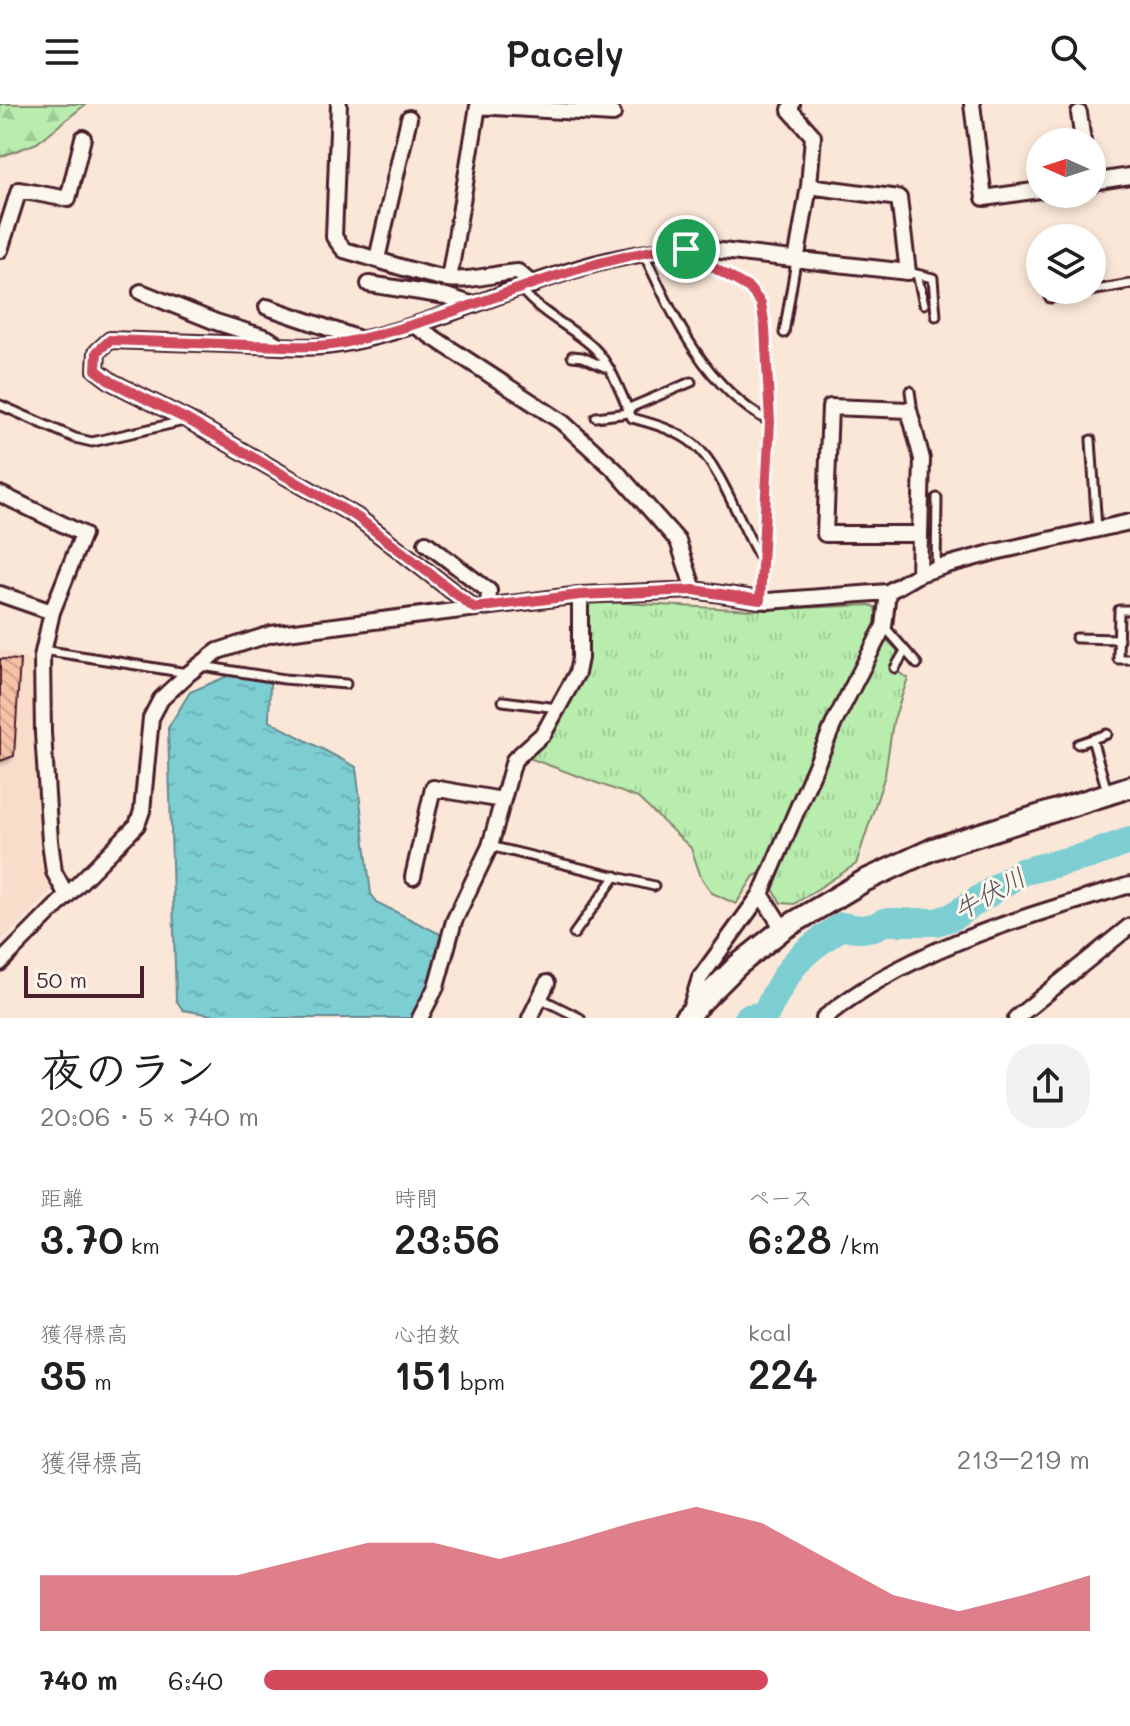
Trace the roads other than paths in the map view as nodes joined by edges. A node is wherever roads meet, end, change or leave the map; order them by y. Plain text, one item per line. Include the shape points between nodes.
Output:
1 (339, 104) edge
2 (792, 104) edge
3 (972, 104) edge
4 (478, 105) edge
5 (1079, 113) dead end
6 (613, 114) dead end
7 (409, 118) dead end
8 (1081, 128) edge
9 (83, 138) dead end
10 (1130, 176) edge
11 (1106, 180) edge
12 (809, 186) junction
13 (1026, 192) edge
14 (686, 249) junction
15 (0, 250) edge
16 (643, 252) junction
17 (377, 259) junction
18 (796, 261) junction
19 (913, 273) junction
20 (449, 279) junction
21 (369, 284) dead end
22 (1130, 284) edge
23 (527, 287) junction
24 (1106, 288) edge
25 (141, 292) dead end
26 (924, 304) dead end
27 (474, 305) junction
28 (267, 307) dead end
29 (936, 316) dead end
30 (414, 325) junction
31 (784, 333) dead end
32 (360, 339) junction
33 (278, 345) junction
34 (572, 356) dead end
35 (609, 368) junction
36 (691, 382) dead end
37 (910, 391) dead end
38 (0, 405) edge
39 (909, 410) junction
40 (628, 411) junction
41 (596, 417) dead end
42 (188, 420) junction
43 (770, 422) junction
44 (1091, 440) dead end
45 (0, 494) edge
46 (937, 498) dead end
47 (1130, 522) edge
48 (1097, 529) junction
49 (918, 534) junction
50 (426, 543) dead end
51 (762, 561) junction
52 (936, 568) junction
53 (919, 574) junction
54 (694, 590) junction
55 (888, 592) junction
56 (0, 594) edge
57 (580, 595) junction
58 (760, 600) junction
59 (481, 607) junction
60 (1130, 610) edge
61 (52, 612) junction
62 (884, 626) junction
63 (1076, 638) dead end
64 (1119, 639) junction
65 (43, 650) junction
66 (905, 651) junction
67 (1130, 659) edge
68 (917, 664) dead end
69 (895, 668) dead end
70 (194, 669) junction
71 (346, 684) dead end
72 (503, 701) dead end
73 (559, 708) junction
74 (1107, 734) dead end
75 (1092, 739) junction
76 (1078, 744) dead end
77 (1130, 787) edge
78 (1108, 793) junction
79 (502, 800) junction
80 (490, 846) junction
81 (616, 876) junction
82 (413, 877) dead end
83 (1130, 885) edge
84 (654, 886) dead end
85 (66, 894) junction
86 (761, 894) junction
87 (1130, 926) edge
88 (783, 929) junction
89 (574, 934) dead end
90 (0, 963) edge
91 (547, 983) dead end
92 (540, 998) junction
93 (687, 1016) edge
94 (420, 1018) edge
95 (530, 1018) edge
96 (580, 1018) edge
97 (824, 1018) edge
98 (1016, 1018) edge

1 - 17 street via 334,237 344,250
2 - 12 street via 790,110 813,136
3 - 13 street via 984,198
4 - 6 street
4 - 20 street
5 - 8 street
7 - 17 street
9 - 15 street via 68,199 19,190
10 - 11 street
12 - 18 street
12 - 19 street via 899,198
14 - 16 street
14 - 18 street
14 - 43 lane via 689,263 709,265 749,288 761,303
16 - 23 street
16 - 43 lane via 708,371 747,410
17 - 20 street
18 - 19 street
18 - 31 lane
19 - 26 lane
19 - 29 lane via 933,278
20 - 23 street via 518,272
21 - 27 street
22 - 24 lane
23 - 27 street
23 - 35 lane via 531,302 594,348
25 - 33 street
27 - 30 street
28 - 32 street
30 - 32 street
30 - 54 street via 562,422 615,470 678,541
32 - 33 street
33 - 42 street via 110,340 97,352 96,370 112,382
34 - 35 lane
35 - 40 lane
36 - 40 lane
37 - 39 lane
38 - 42 lane via 92,442
39 - 49 street via 922,459
39 - 49 street via 830,407 825,534
40 - 41 lane
40 - 51 lane via 632,418 667,428 696,446
42 - 59 street via 357,517
43 - 51 lane
44 - 48 lane
45 - 61 street via 83,534
46 - 52 lane
47 - 48 street
48 - 52 street
49 - 53 street
50 - 59 street via 489,591
51 - 58 lane
52 - 53 street
53 - 55 street
54 - 57 street
54 - 58 street
55 - 58 street
55 - 62 street
56 - 61 street
57 - 59 street
57 - 73 street via 580,658
59 - 70 street via 271,634 218,651
60 - 64 lane via 1119,610
61 - 65 street
62 - 66 lane
62 - 86 street via 835,721
63 - 64 lane
64 - 67 lane via 1118,659
65 - 70 lane
65 - 85 street via 50,841 54,872
66 - 68 lane
66 - 69 lane
70 - 71 lane
70 - 85 street via 161,699 151,718 137,825
72 - 73 lane
73 - 79 street via 544,733 514,760
74 - 75 lane
75 - 76 lane
75 - 78 lane
77 - 78 street
78 - 88 street via 933,849 864,881
79 - 80 street
79 - 82 street via 433,788
80 - 81 lane
80 - 94 street via 454,921 436,987
81 - 84 lane
81 - 89 lane
83 - 97 street via 994,928 929,955
85 - 90 street
86 - 88 street
86 - 93 street via 700,978
87 - 98 street
88 - 93 street
91 - 92 street
92 - 95 street
92 - 96 lane

